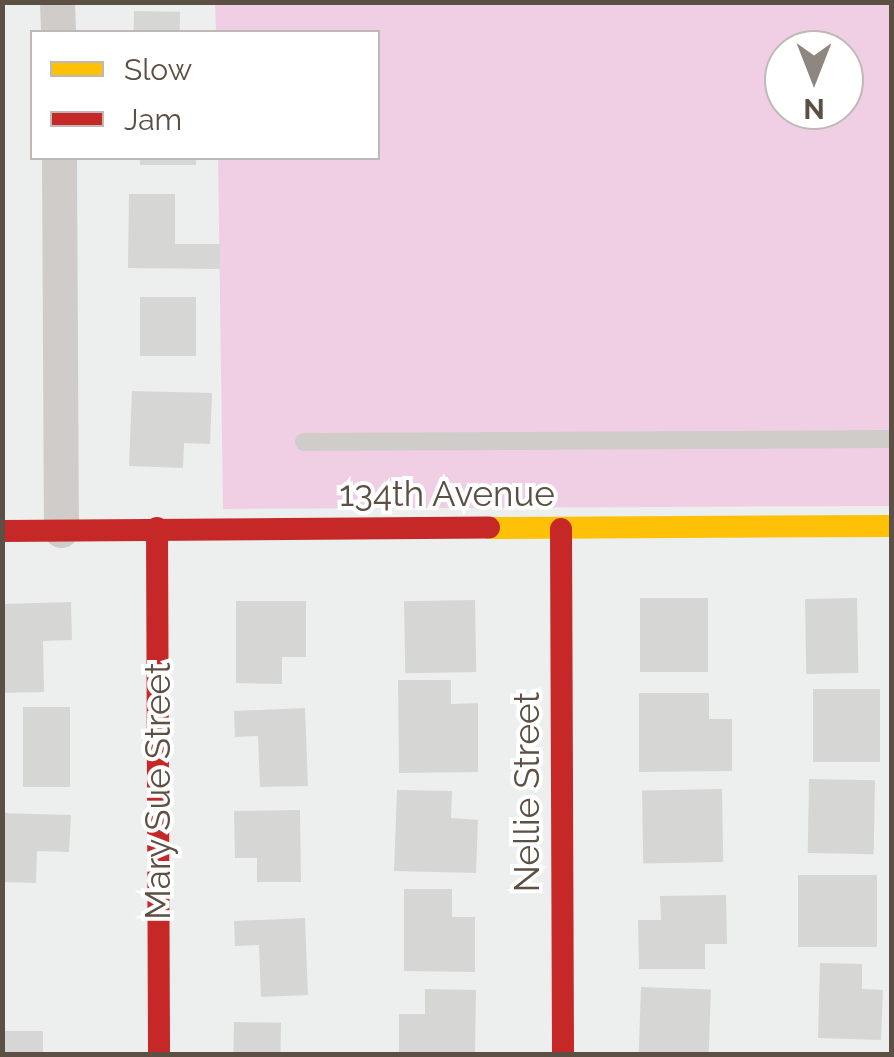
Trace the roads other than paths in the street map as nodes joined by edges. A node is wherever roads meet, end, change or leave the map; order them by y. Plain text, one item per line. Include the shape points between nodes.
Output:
1 (58, 2) edge
2 (58, 30) edge
3 (58, 160) edge
4 (892, 439) edge
5 (304, 442) dead end
6 (892, 526) edge
7 (157, 528) junction
8 (561, 529) junction
9 (61, 530) junction
10 (2, 531) edge
11 (159, 1054) edge
12 (563, 1054) edge

1 - 2 street
3 - 9 street
4 - 5 lane
6 - 8 street, 134th Avenue
7 - 8 street, 134th Avenue
7 - 9 street, 134th Avenue
7 - 11 street, Mary Sue Street
8 - 12 street, Nellie Street
9 - 10 street, 134th Avenue

